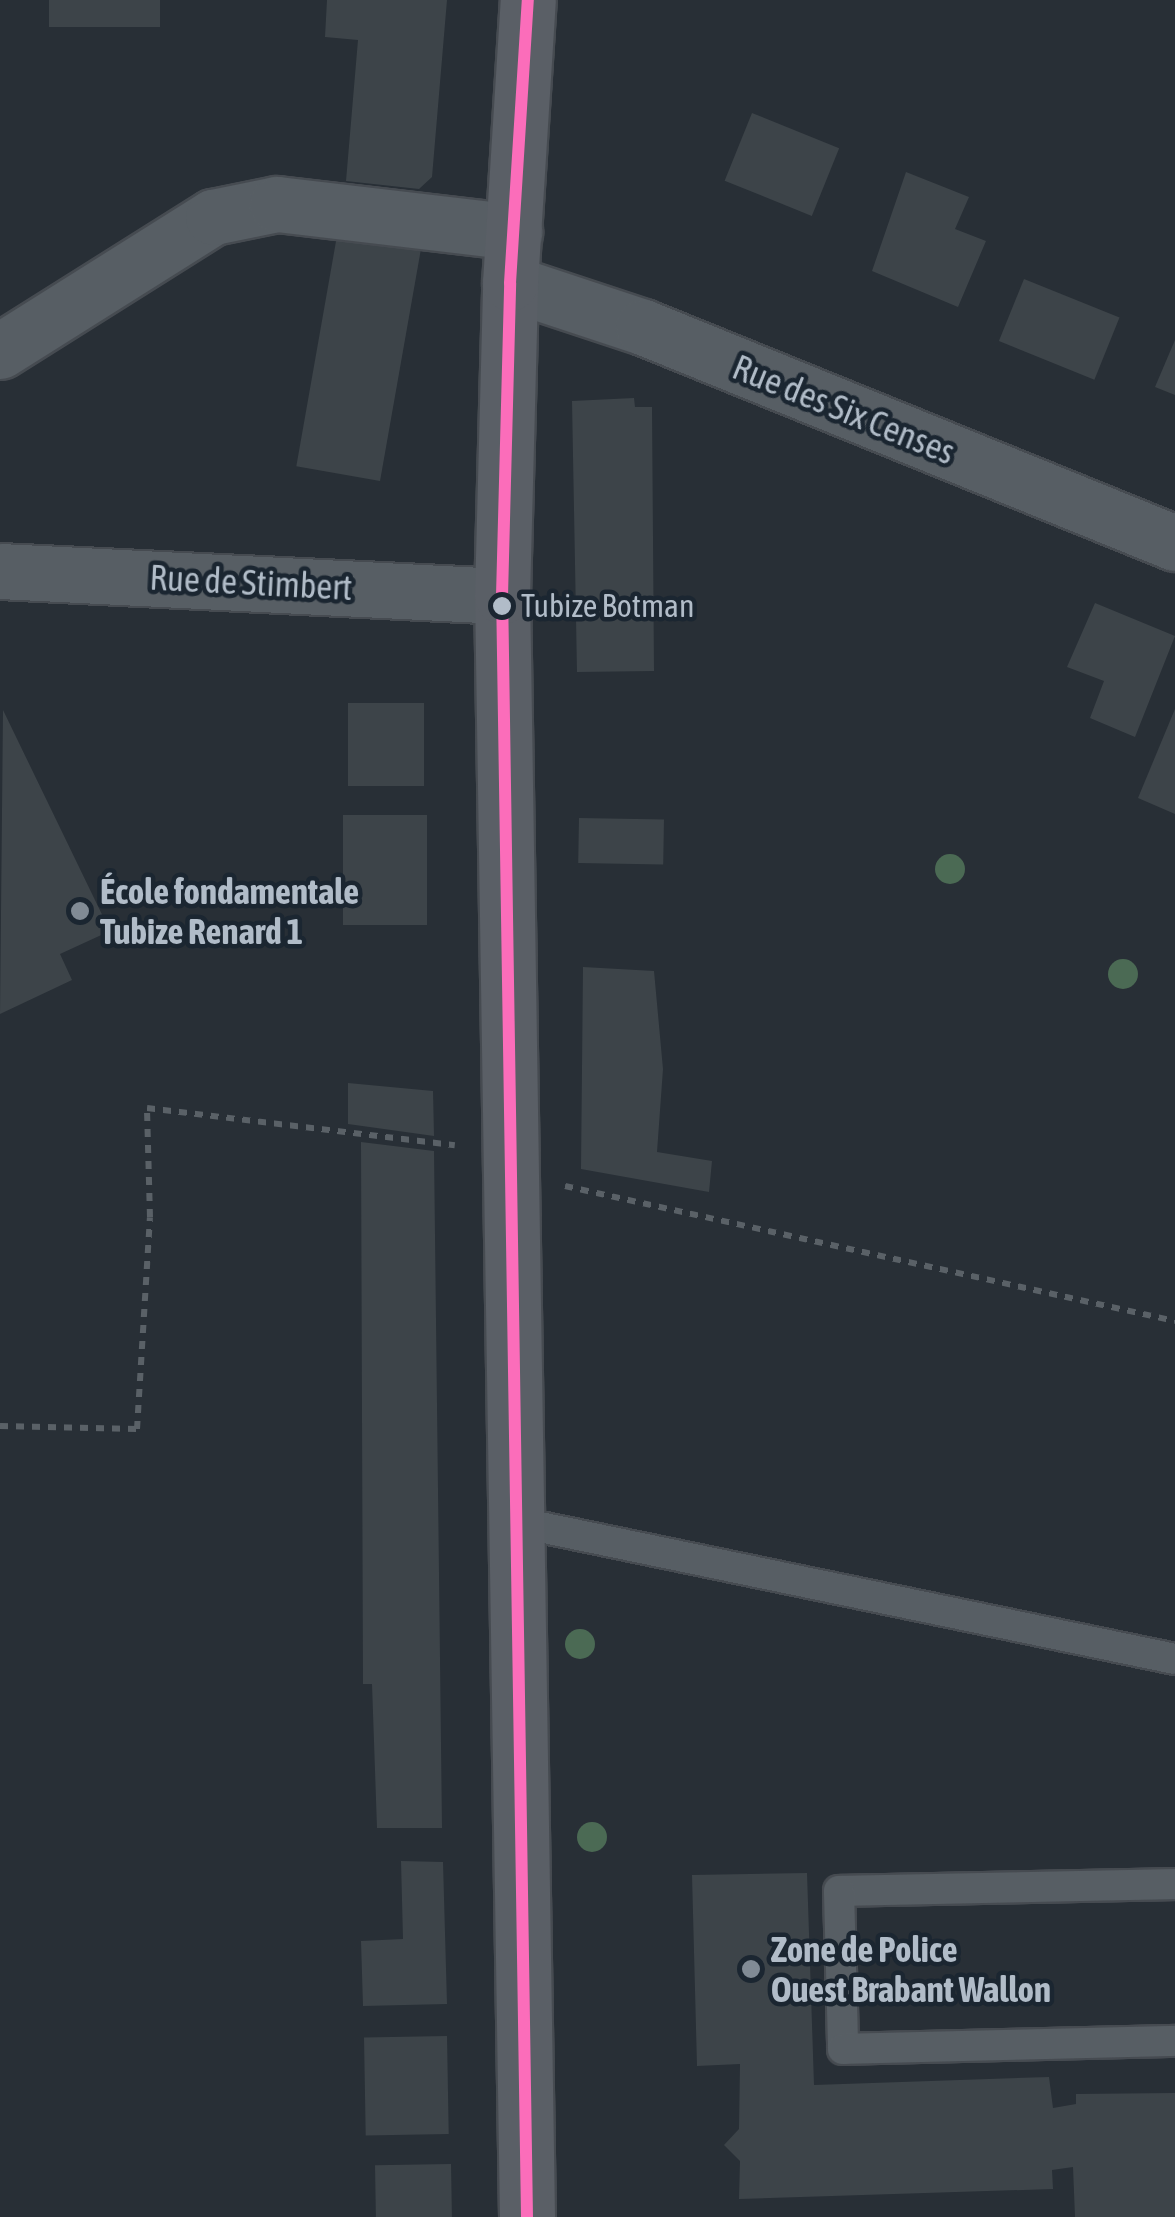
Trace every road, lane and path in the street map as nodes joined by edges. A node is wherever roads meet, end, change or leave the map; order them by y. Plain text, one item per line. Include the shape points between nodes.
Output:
1 (528, 0) edge
2 (512, 258) junction
3 (0, 351) edge
4 (1175, 543) edge
5 (0, 571) edge
6 (502, 596) junction
7 (509, 1162) junction
8 (1175, 1320) edge
9 (0, 1426) edge
10 (512, 1521) junction
11 (1175, 1659) edge
12 (1175, 1884) edge
13 (1175, 2041) edge
14 (527, 2217) edge

1 - 2 main road
2 - 3 street via 277,204 213,217
2 - 4 street, Rue des Six Censes via 642,326
2 - 6 main road
5 - 6 street, Rue de Stimbert
6 - 7 main road
7 - 8 path
7 - 9 path via 147,1108 150,1216 137,1429
7 - 10 main road
10 - 11 lane
10 - 14 main road
12 - 13 lane via 838,1892 844,2048

